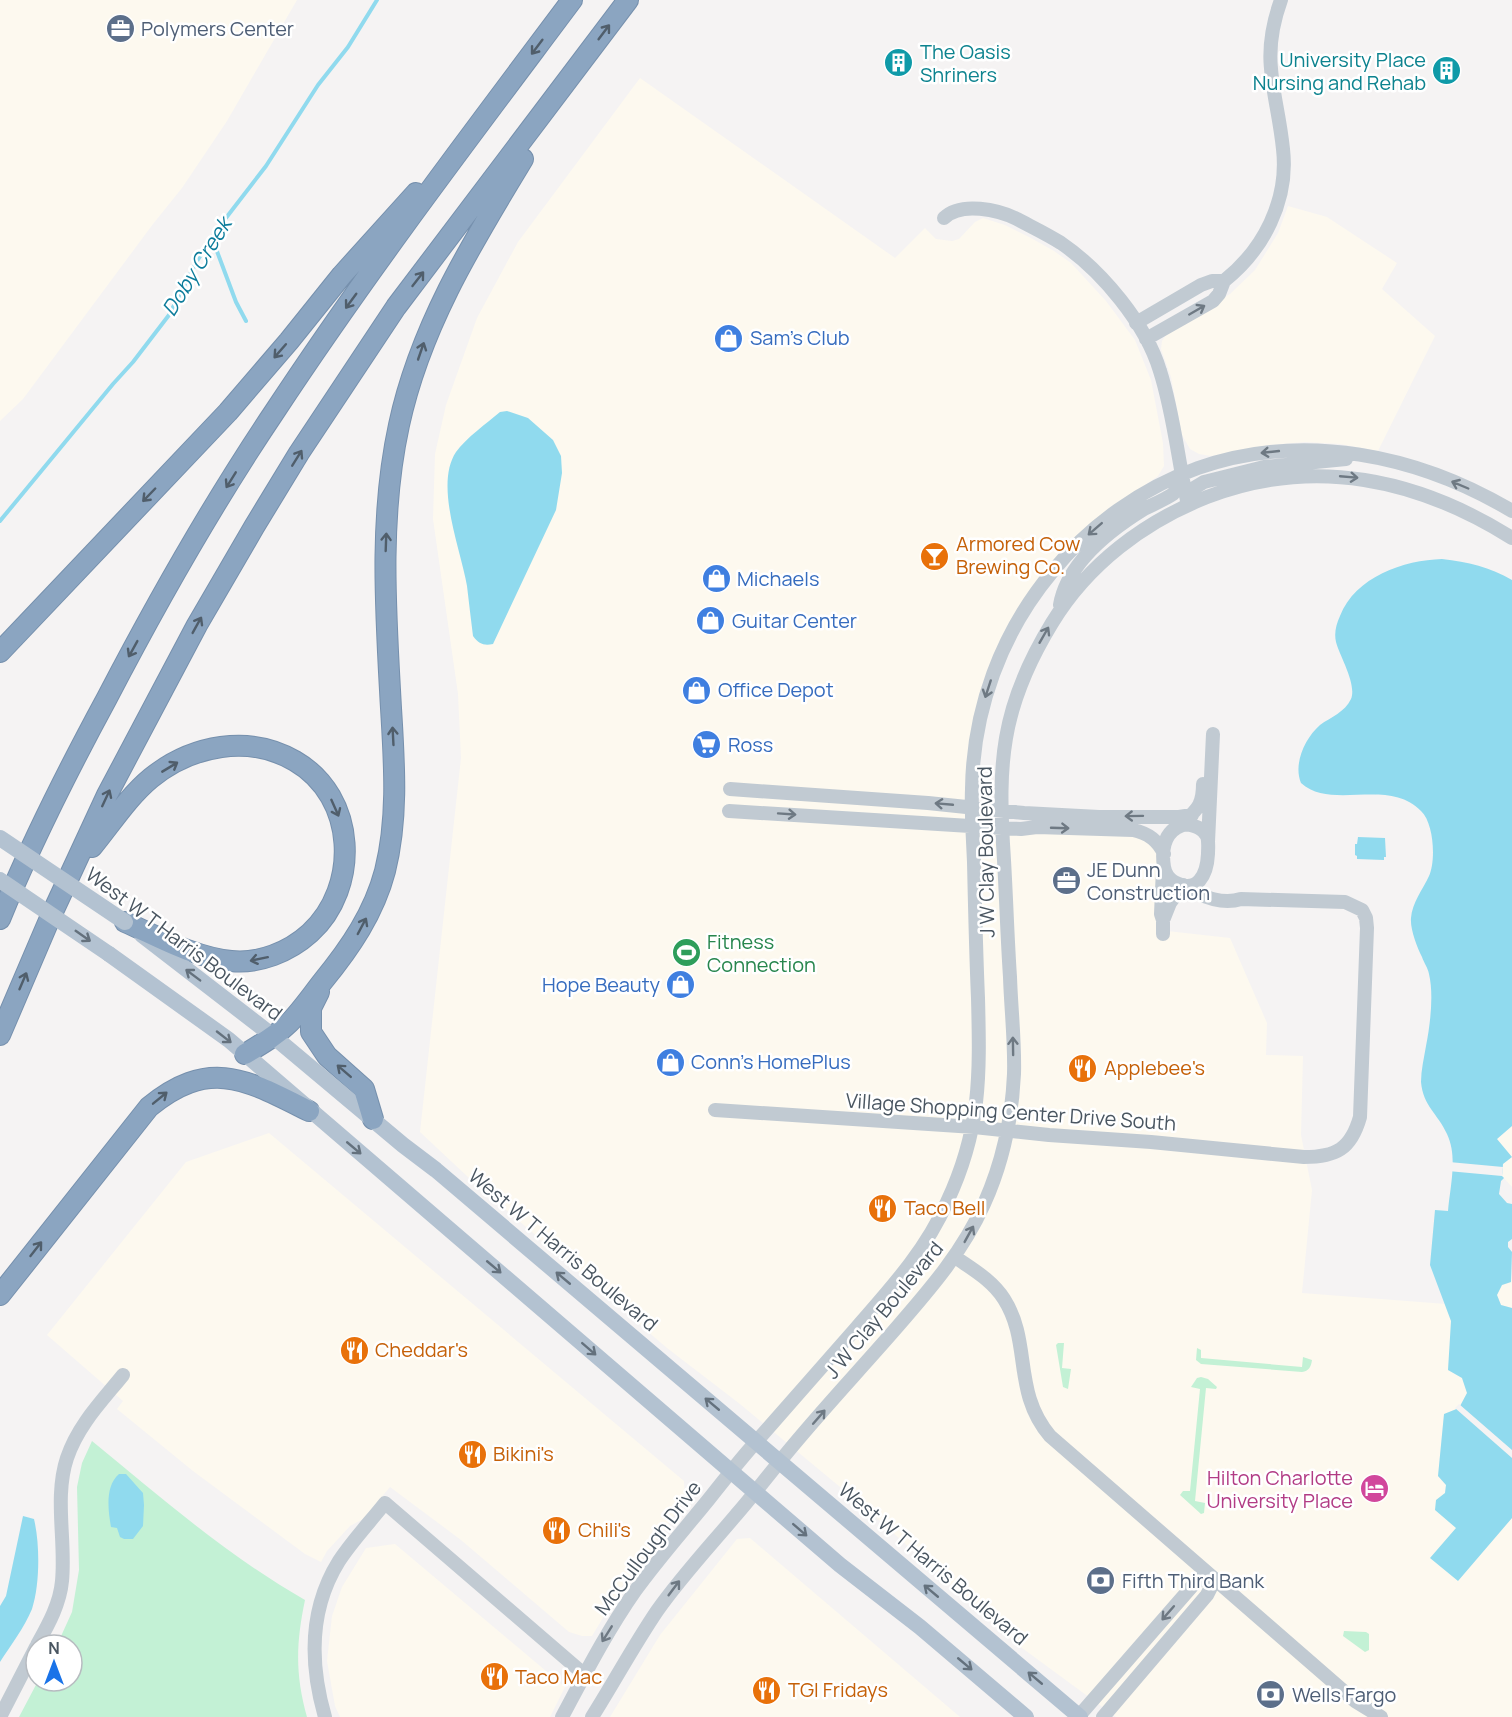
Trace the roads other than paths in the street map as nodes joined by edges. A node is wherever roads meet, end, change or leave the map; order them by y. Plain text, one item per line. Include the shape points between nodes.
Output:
1 (572, 0) edge
2 (628, 0) edge
3 (1281, 0) edge
4 (580, 65) junction
5 (484, 118) junction
6 (944, 218) dead end
7 (1224, 281) junction
8 (1136, 323) junction
9 (1146, 339) junction
10 (1364, 454) junction
11 (1181, 474) junction
12 (1188, 505) junction
13 (1512, 511) edge
14 (1512, 538) edge
15 (1060, 610) junction
16 (0, 652) edge
17 (730, 789) dead end
18 (972, 807) junction
19 (729, 811) dead end
20 (1002, 812) junction
21 (1192, 815) junction
22 (1178, 826) junction
23 (972, 827) junction
24 (1002, 828) junction
25 (0, 838) edge
26 (1208, 842) junction
27 (1164, 860) junction
28 (1207, 866) junction
29 (74, 870) junction
30 (8, 879) edge
31 (1187, 885) junction
32 (1241, 899) junction
33 (0, 902) edge
34 (0, 919) edge
35 (1163, 920) junction
36 (125, 922) junction
37 (1163, 934) dead end
38 (329, 974) junction
39 (0, 1035) edge
40 (273, 1036) junction
41 (245, 1054) junction
42 (309, 1110) junction
43 (715, 1110) dead end
44 (373, 1119) junction
45 (974, 1127) junction
46 (1006, 1130) junction
47 (955, 1257) junction
48 (0, 1295) edge
49 (123, 1375) dead end
50 (757, 1441) junction
51 (780, 1461) junction
52 (731, 1471) junction
53 (756, 1492) junction
54 (1211, 1577) junction
55 (44, 1633) edge
56 (24, 1671) edge
57 (585, 1675) junction
58 (0, 1716) edge
59 (325, 1717) edge
60 (562, 1717) edge
61 (592, 1717) edge
62 (1026, 1717) edge
63 (1079, 1717) edge
64 (1103, 1717) edge
65 (1381, 1717) edge

1 -> 5 highway
4 -> 2 highway
3 - 7 street via 1269,53 1283,151 1281,190 1259,246
29 -> 4 highway via 139,731 299,453 396,307
38 -> 4 highway via 364,924 391,841 394,773 386,536 394,457 411,379 424,341 461,263
5 -> 16 highway via 342,275 228,412
5 -> 30 highway via 274,412 199,533
6 - 8 street via 960,210 993,210 1047,235 1086,264
7 - 8 street via 1202,285
9 -> 7 street via 1213,301
8 - 9 street
9 - 11 street via 1161,373
10 -> 11 street, J W Clay Boulevard via 1273,451 1232,458
10 - 12 street via 1264,467 1204,482 1192,490
13 -> 10 street, J W Clay Boulevard via 1443,478
11 - 12 street
11 - 15 street via 1173,494 1127,521 1086,557 1065,586
11 -> 18 street, J W Clay Boulevard via 1107,518 1048,576 1021,614 997,663 981,711 973,759
12 -> 14 street, J W Clay Boulevard via 1263,481 1343,477 1420,493 1466,512
12 - 15 street, J W Clay Boulevard via 1117,549
20 -> 15 street, J W Clay Boulevard via 1002,775 1011,714 1032,656
18 -> 17 street
18 - 20 street
18 - 23 street, J W Clay Boulevard
19 -> 23 street
21 -> 20 street via 1099,817
20 - 24 street, J W Clay Boulevard
21 - 22 street
21 - 26 street via 1200,808 1203,795 1209,734
22 - 26 street via 1195,826 1207,835
22 - 27 street via 1167,836
23 - 24 street
23 - 45 street, J W Clay Boulevard via 980,1067
24 -> 27 street via 1134,830 1156,840
46 -> 24 street, J W Clay Boulevard via 1014,1074
25 - 36 main road, West W T Harris Boulevard, bridge
26 - 28 street
27 - 31 street via 1169,878
27 - 35 street
28 - 31 street via 1203,878
28 - 32 street via 1209,881 1218,891
29 -> 36 highway via 145,784 173,764 199,753 225,746 280,753 297,762 331,799 345,842 341,885 325,917 289,949 252,961 233,961 195,953
39 -> 29 highway
30 - 33 highway
30 - 34 highway
30 -> 41 main road, bridge
31 - 32 street via 1216,899
31 - 35 street via 1170,903
32 - 46 street, Village Shopping Center Drive South via 1345,902 1362,910 1366,918 1360,1117 1356,1133 1347,1145 1334,1153 1304,1156
35 - 37 street
40 -> 36 main road, West W T Harris Boulevard
38 - 40 highway via 290,1022
44 -> 38 highway via 364,1089 327,1056 311,1032 311,1008
40 - 41 highway
40 - 44 main road, West W T Harris Boulevard
41 - 42 main road
48 -> 42 highway via 138,1120 166,1093 195,1080 227,1078 260,1086
42 -> 52 main road
43 - 45 street, Village Shopping Center Drive South
50 -> 44 main road, West W T Harris Boulevard
45 - 46 street, Village Shopping Center Drive South
45 - 50 street, J W Clay Boulevard via 947,1203 909,1266
47 -> 46 street, J W Clay Boulevard via 986,1201
51 -> 47 street, J W Clay Boulevard
47 - 54 street via 988,1281 1007,1305 1015,1323 1028,1398 1046,1432
49 - 55 street via 88,1417 66,1459 61,1487 62,1584
50 - 51 main road, West W T Harris Boulevard
50 - 52 street, McCullough Drive
51 - 53 street, J W Clay Boulevard
63 -> 51 main road, West W T Harris Boulevard
52 - 53 main road
52 -> 57 street, McCullough Drive via 633,1594
61 -> 53 street via 657,1611
53 -> 62 main road
54 -> 63 street via 1194,1584
54 - 64 street via 1207,1595
54 - 65 street via 1355,1701
56 - 58 street
57 - 59 street via 385,1503 340,1561 319,1610 314,1665
57 - 60 street, McCullough Drive

